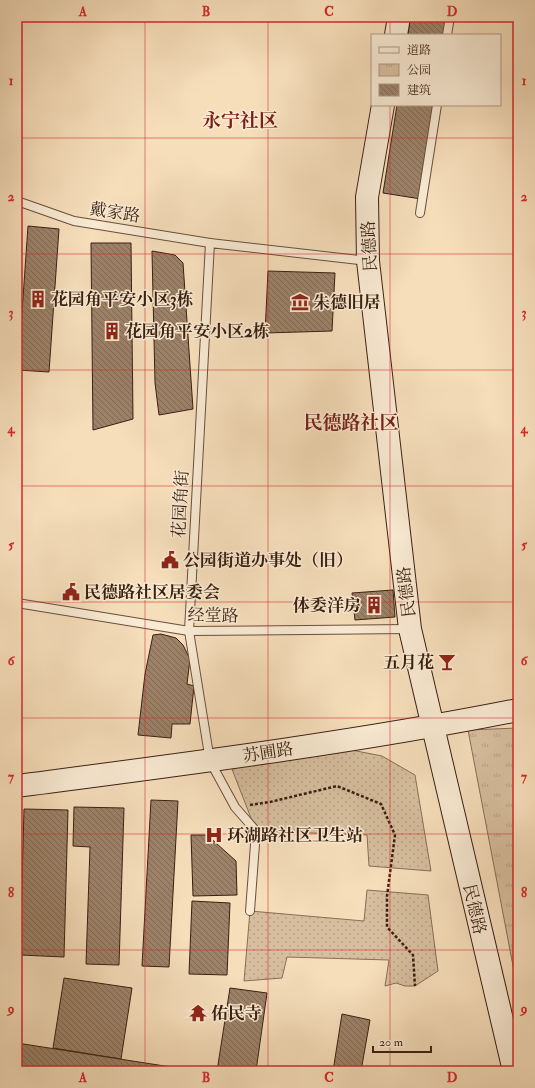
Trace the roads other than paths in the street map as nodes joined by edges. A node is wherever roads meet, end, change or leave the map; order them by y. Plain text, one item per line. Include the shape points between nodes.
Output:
1 (399, 17) edge
2 (450, 17) edge
3 (396, 34) edge
4 (447, 34) edge
5 (383, 106) edge
6 (437, 106) edge
7 (17, 201) edge
8 (420, 213) dead end
9 (210, 243) junction
10 (368, 261) junction
11 (17, 602) edge
12 (410, 629) junction
13 (189, 631) junction
14 (518, 710) edge
15 (432, 727) junction
16 (210, 761) junction
17 (17, 786) edge
18 (250, 911) dead end
19 (514, 1071) edge

1 - 3 main road
2 - 4 lane
5 - 10 main road, 民德路 via 367,197
6 - 8 lane
7 - 9 lane, 戴家路 via 74,221
9 - 10 lane
9 - 13 lane, 花园角街
10 - 12 main road, 民德路
11 - 13 lane, 经堂路
12 - 13 lane, 经堂路
12 - 15 main road, 民德路
13 - 16 lane, 花园角街
14 - 15 main road, 苏圃路
15 - 16 main road, 苏圃路
15 - 19 main road, 民德路
16 - 17 main road, 苏圃路
16 - 18 lane, 花园角街 via 235,807 256,831

